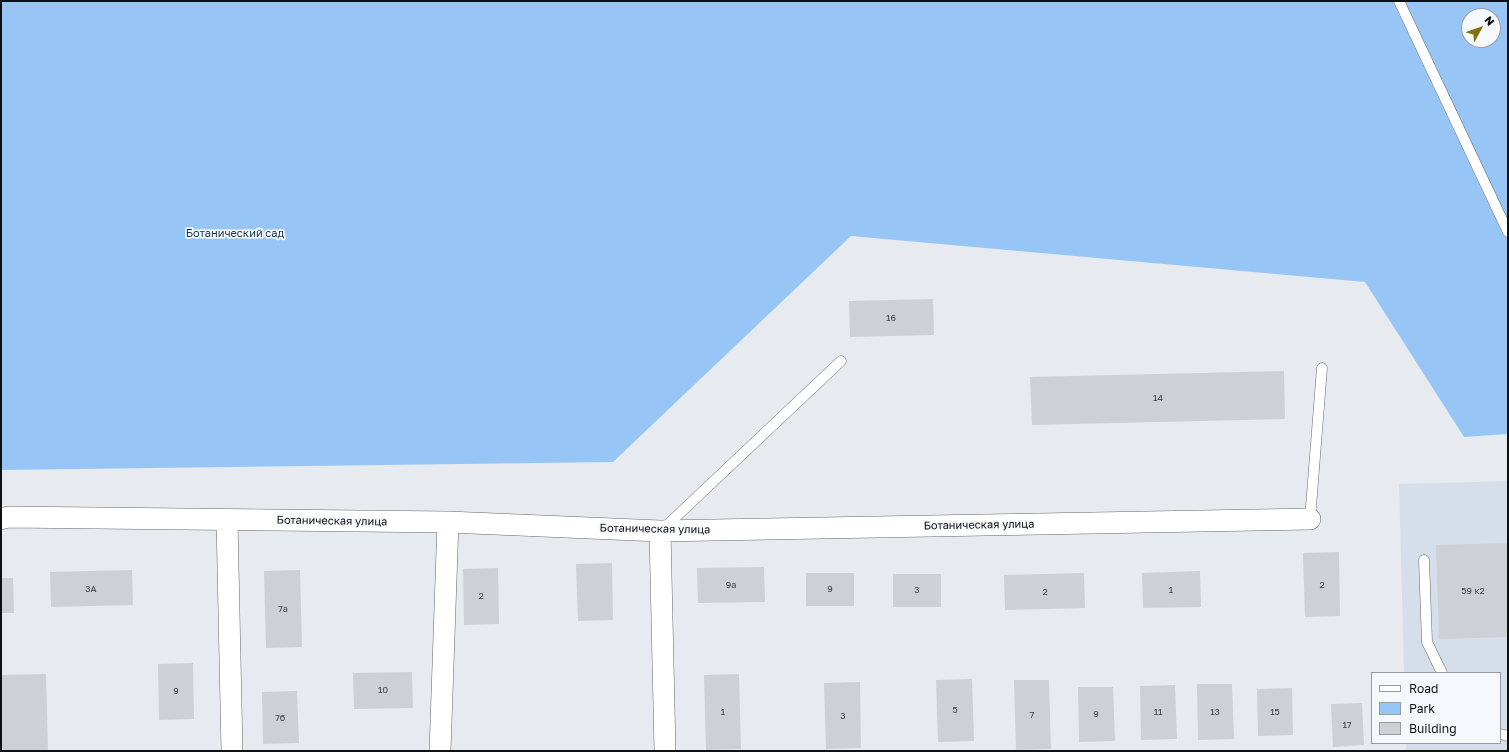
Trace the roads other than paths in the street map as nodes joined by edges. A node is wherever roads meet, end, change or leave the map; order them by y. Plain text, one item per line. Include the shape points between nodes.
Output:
1 (1399, 1) edge
2 (1508, 232) edge
3 (841, 361) dead end
4 (1322, 368) dead end
5 (1, 519) edge
6 (1310, 519) joint
7 (227, 520) junction
8 (448, 522) junction
9 (660, 531) junction
10 (1424, 560) dead end
11 (1441, 672) edge
12 (232, 751) edge
13 (440, 751) edge
14 (665, 751) edge

1 - 2 lane
3 - 9 lane
4 - 6 lane
5 - 7 street, Ботаническая улица via 8,517
6 - 9 street, Ботаническая улица
7 - 8 street, Ботаническая улица
7 - 12 street
8 - 9 street, Ботаническая улица
8 - 13 street
9 - 14 street
10 - 11 lane via 1426,642

